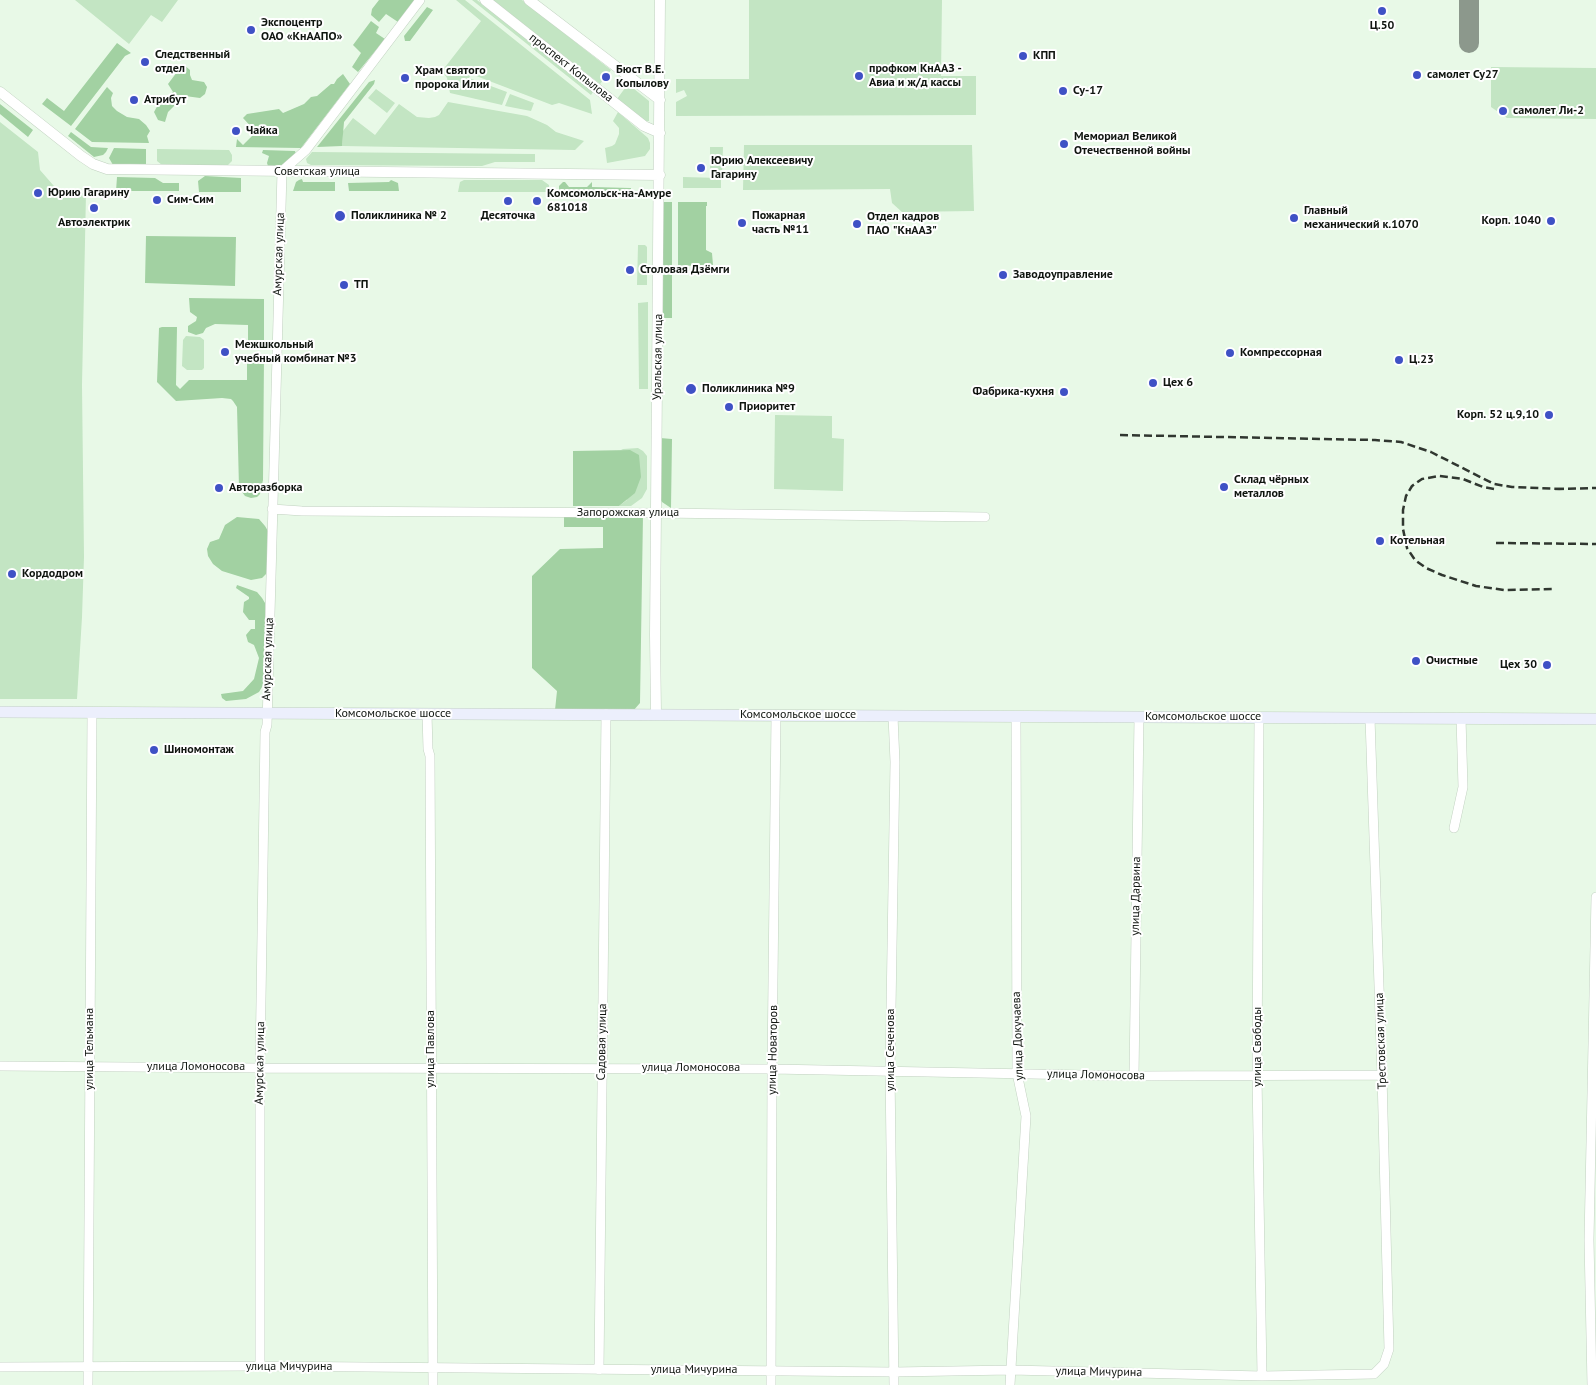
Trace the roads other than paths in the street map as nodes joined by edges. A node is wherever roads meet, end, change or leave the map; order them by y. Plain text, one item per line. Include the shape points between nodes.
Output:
1 (420, 0) edge
2 (485, 0) edge
3 (529, 0) edge
4 (660, 0) edge
5 (0, 92) edge
6 (660, 100) junction
7 (660, 132) junction
8 (282, 171) junction
9 (660, 175) junction
10 (272, 509) junction
11 (656, 513) junction
12 (985, 517) dead end
13 (0, 712) edge
14 (92, 713) junction
15 (266, 713) junction
16 (428, 714) junction
17 (606, 714) junction
18 (656, 714) junction
19 (776, 715) junction
20 (893, 716) junction
21 (1016, 716) junction
22 (1138, 717) junction
23 (1259, 717) junction
24 (1370, 718) junction
25 (1461, 718) junction
26 (1596, 719) edge
27 (1454, 828) dead end
28 (1596, 897) edge
29 (0, 1066) edge
30 (91, 1067) junction
31 (260, 1068) junction
32 (432, 1068) junction
33 (601, 1068) junction
34 (772, 1069) junction
35 (890, 1071) junction
36 (1017, 1074) junction
37 (1134, 1076) junction
38 (1257, 1076) junction
39 (1382, 1076) junction
40 (1384, 1364) joint
41 (260, 1366) junction
42 (0, 1367) edge
43 (88, 1367) junction
44 (433, 1368) junction
45 (599, 1370) junction
46 (771, 1370) junction
47 (1010, 1370) junction
48 (894, 1372) junction
49 (1262, 1376) junction
50 (88, 1385) edge
51 (433, 1385) edge
52 (771, 1385) edge
53 (894, 1385) edge
54 (1010, 1385) edge
55 (1592, 1385) edge

1 - 8 street via 306,150
2 - 7 street, проспект Копылова via 644,126
3 - 6 street
4 - 6 street, Уральская улица
5 - 8 street, Советская улица via 81,156 106,170
6 - 7 street, Уральская улица
7 - 9 street, Уральская улица
8 - 9 street, Советская улица
8 - 10 street, Амурская улица
9 - 11 street, Уральская улица
10 - 11 street, Запорожская улица
10 - 15 street, Амурская улица
11 - 12 street, Запорожская улица
11 - 18 street, Уральская улица
13 - 14 main road, Комсомольское шоссе
14 - 15 main road, Комсомольское шоссе
14 - 30 street, улица Тельмана
15 - 16 main road, Комсомольское шоссе
15 - 31 street, Амурская улица
16 - 17 main road, Комсомольское шоссе
16 - 32 street, улица Павлова
17 - 18 main road, Комсомольское шоссе
17 - 33 street, Садовая улица
18 - 19 main road, Комсомольское шоссе
19 - 20 main road, Комсомольское шоссе
19 - 34 street, улица Новаторов
20 - 21 main road, Комсомольское шоссе
20 - 35 street, улица Сеченова
21 - 22 main road, Комсомольское шоссе
21 - 36 street, улица Докучаева
22 - 23 main road, Комсомольское шоссе
22 - 37 street, улица Дарвина
23 - 24 main road, Комсомольское шоссе
23 - 38 street, улица Свободы
24 - 25 main road, Комсомольское шоссе
24 - 39 street, Трестовская улица
25 - 26 main road, Комсомольское шоссе
25 - 27 street via 1463,787
28 - 55 street via 1589,1240
29 - 30 street, улица Ломоносова
30 - 31 street, улица Ломоносова
30 - 43 street, улица Тельмана
31 - 32 street, улица Ломоносова
31 - 41 street, Амурская улица
32 - 33 street, улица Ломоносова
32 - 44 street, улица Павлова
33 - 34 street, улица Ломоносова
33 - 45 street, Садовая улица
34 - 35 street, улица Ломоносова
34 - 46 street, улица Новаторов
35 - 36 street, улица Ломоносова
35 - 48 street, улица Сеченова
36 - 37 street, улица Ломоносова
36 - 47 street, улица Докучаева via 1026,1116
37 - 38 street, улица Ломоносова
38 - 39 street, улица Ломоносова
38 - 49 street, улица Свободы
39 - 40 street, Трестовская улица via 1389,1349
40 - 49 street, улица Мичурина via 1374,1374
41 - 43 street, улица Мичурина
41 - 44 street, улица Мичурина
42 - 43 street, улица Мичурина
43 - 50 street, улица Тельмана
44 - 45 street, улица Мичурина
44 - 51 street, улица Павлова
45 - 46 street, улица Мичурина
46 - 48 street, улица Мичурина
46 - 52 street, улица Новаторов
47 - 48 street, улица Мичурина
47 - 49 street, улица Мичурина
47 - 54 street, улица Докучаева
48 - 53 street, улица Сеченова

